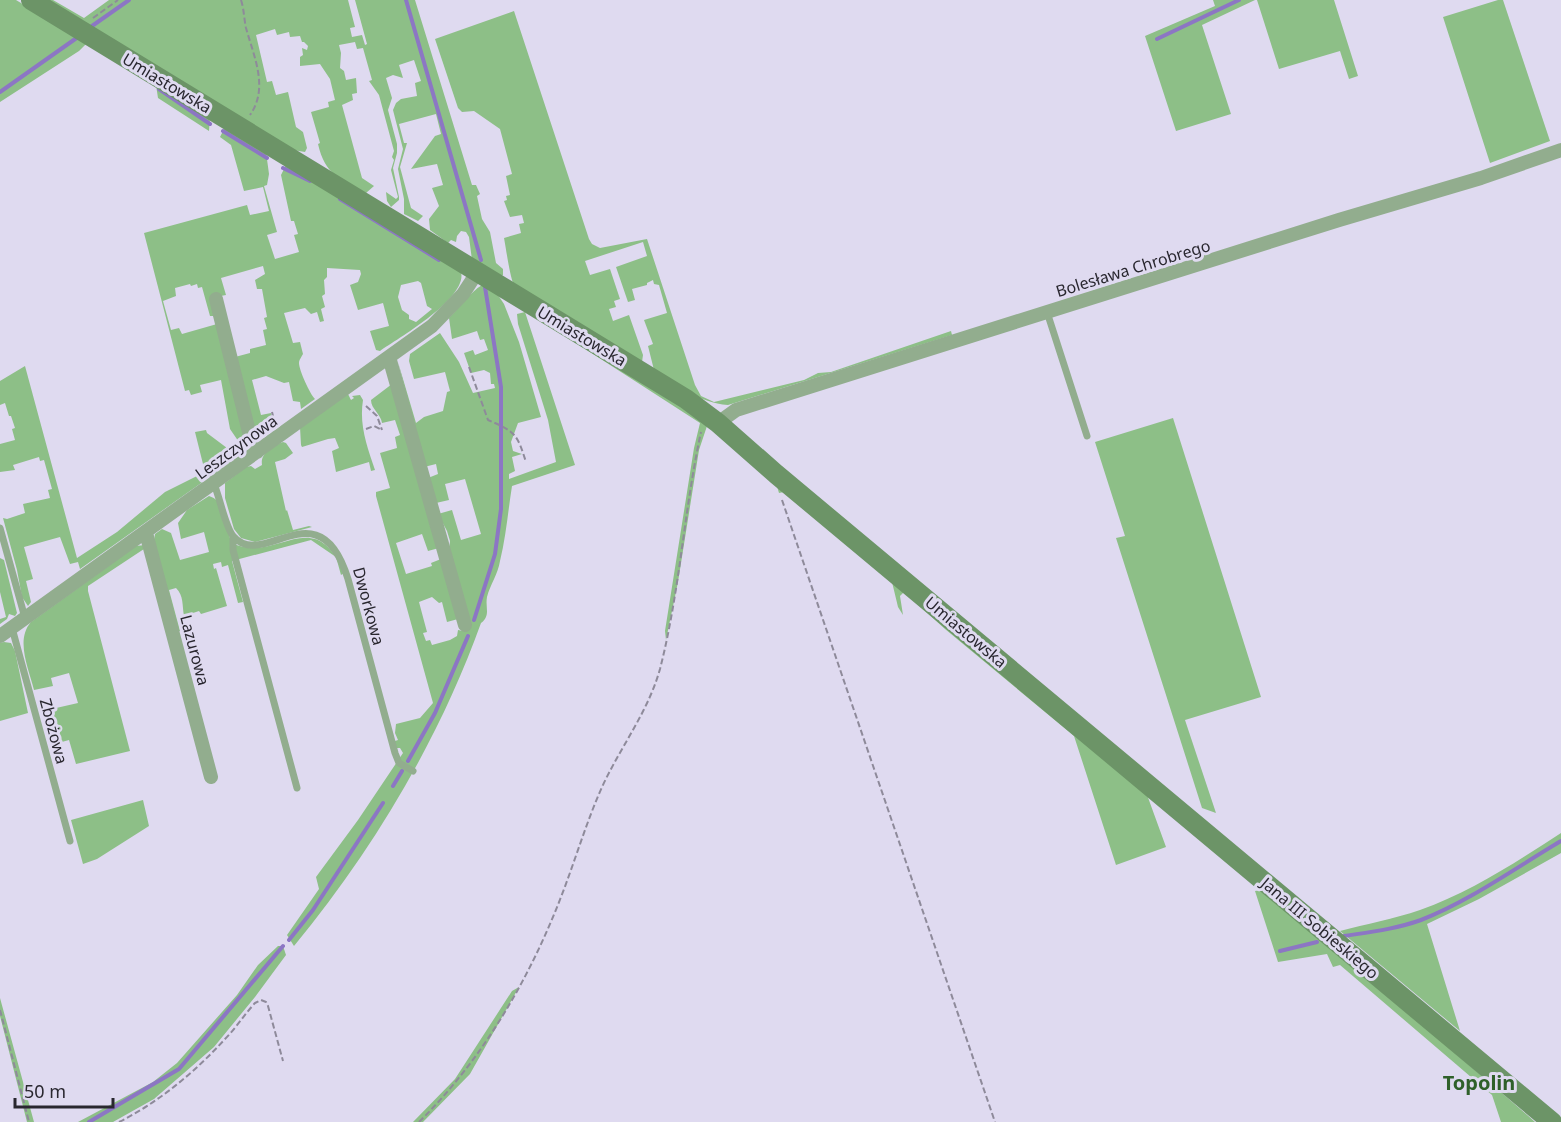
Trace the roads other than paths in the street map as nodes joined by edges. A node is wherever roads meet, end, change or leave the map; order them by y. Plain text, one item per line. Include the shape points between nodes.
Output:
1 (31, 0) edge
2 (1561, 150) edge
3 (478, 271) junction
4 (216, 299) dead end
5 (1047, 312) junction
6 (389, 357) junction
7 (713, 419) junction
8 (1087, 436) dead end
9 (257, 452) junction
10 (214, 484) junction
11 (0, 528) edge
12 (146, 532) junction
13 (233, 536) junction
14 (25, 618) junction
15 (465, 625) dead end
16 (12, 628) junction
17 (0, 636) edge
18 (1089, 734) joint
19 (413, 771) dead end
20 (211, 777) dead end
21 (297, 788) dead end
22 (70, 841) dead end
23 (1552, 1122) edge

1 - 3 main road, Umiastowska
2 - 5 street, Bolesława Chrobrego
3 - 6 street, Leszczynowa via 447,312
3 - 7 main road, Umiastowska
4 - 9 street
5 - 7 street, Bolesława Chrobrego
5 - 8 lane
6 - 9 street, Leszczynowa
6 - 15 street
7 - 18 main road, Umiastowska
9 - 10 street, Leszczynowa
10 - 12 street, Leszczynowa
10 - 13 lane
11 - 14 lane
12 - 14 street, Leszczynowa
12 - 20 street, Lazurowa
13 - 19 lane, Dworkowa via 251,545 314,533 335,548 348,579 399,763
13 - 21 lane via 233,550
14 - 16 street, Leszczynowa
16 - 17 street, Leszczynowa
16 - 22 lane, Zbożowa
18 - 23 main road, Jana III Sobieskiego

